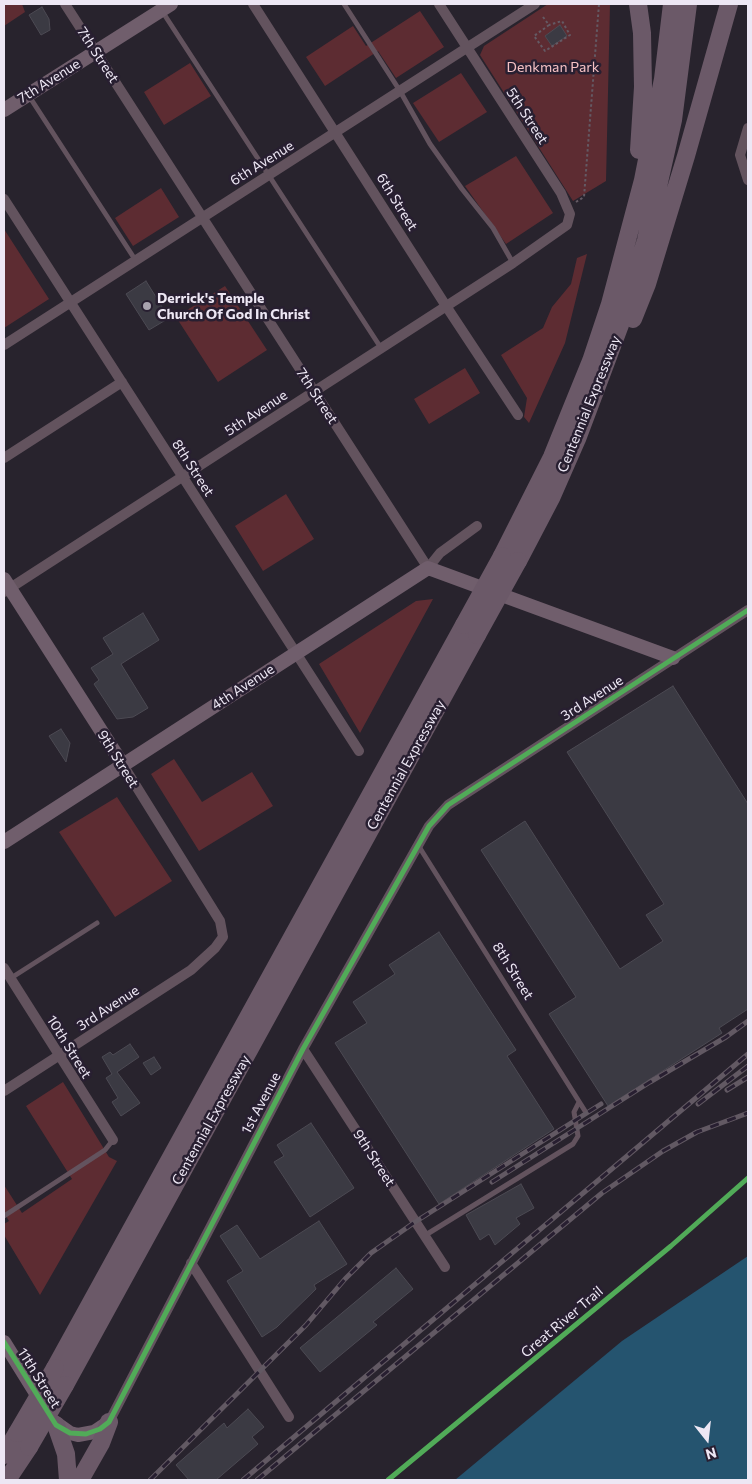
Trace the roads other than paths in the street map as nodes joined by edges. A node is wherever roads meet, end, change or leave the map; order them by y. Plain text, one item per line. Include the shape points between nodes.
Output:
1 (65, 4) edge
2 (253, 4) edge
3 (344, 4) edge
4 (439, 4) edge
5 (535, 4) edge
6 (638, 4) edge
7 (672, 4) edge
8 (688, 4) edge
9 (729, 4) edge
10 (166, 7) edge
11 (467, 48) junction
12 (95, 52) junction
13 (400, 90) junction
14 (28, 95) junction
15 (4, 110) edge
16 (747, 130) edge
17 (336, 132) junction
18 (269, 175) junction
19 (748, 180) edge
20 (4, 199) edge
21 (203, 217) junction
22 (569, 220) joint
23 (136, 261) junction
24 (623, 262) junction
25 (513, 263) junction
26 (71, 303) junction
27 (446, 306) junction
28 (4, 345) edge
29 (381, 348) junction
30 (122, 382) junction
31 (314, 392) junction
32 (594, 400) junction
33 (518, 414) dead end
34 (4, 458) edge
35 (182, 477) junction
36 (476, 526) dead end
37 (510, 558) junction
38 (428, 568) junction
39 (6, 587) edge
40 (748, 610) edge
41 (470, 630) junction
42 (296, 652) junction
43 (673, 658) junction
44 (359, 751) dead end
45 (123, 765) junction
46 (448, 805) joint
47 (4, 842) edge
48 (418, 845) junction
49 (97, 923) dead end
50 (221, 941) joint
51 (4, 968) edge
52 (10, 978) junction
53 (303, 1049) junction
54 (58, 1056) junction
55 (4, 1091) edge
56 (579, 1102) junction
57 (585, 1111) dead end
58 (113, 1140) joint
59 (4, 1216) edge
60 (424, 1236) junction
61 (191, 1263) junction
62 (445, 1267) dead end
63 (4, 1342) edge
64 (289, 1417) dead end
65 (109, 1422) junction
66 (56, 1425) junction
67 (4, 1454) edge
68 (7, 1480) edge
69 (68, 1480) edge
70 (80, 1480) edge

1 - 12 street, 7th Street
2 - 17 street, 6th Street
3 - 13 lane
4 - 11 street, 5th Street
5 - 11 street, 6th Avenue
6 - 24 highway via 642,33 643,112
7 - 24 highway, Centennial Expressway via 656,120
8 - 32 highway, Centennial Expressway via 673,120 661,179 621,322
9 - 32 highway via 647,284
10 - 12 street, 7th Avenue
10 - 18 lane
11 - 13 street, 6th Avenue
11 - 22 street, 5th Street via 568,206
12 - 14 street, 7th Avenue
12 - 21 street, 7th Street
13 - 17 street, 6th Avenue
13 - 25 lane via 430,144 493,228
14 - 15 street, 7th Avenue
14 - 23 lane
16 - 19 street via 740,156
17 - 18 street, 6th Avenue
17 - 27 street, 6th Street
18 - 21 street, 6th Avenue
18 - 29 lane
20 - 26 street, 8th Street
21 - 23 street, 6th Avenue
21 - 31 street, 7th Street
22 - 25 street, 5th Avenue via 561,232
23 - 26 street, 6th Avenue
24 - 37 highway, Centennial Expressway via 576,399 534,493
25 - 27 street, 5th Avenue
26 - 28 street, 6th Avenue
26 - 30 street, 8th Street
27 - 29 street, 5th Avenue
27 - 33 street, 6th Street
29 - 31 street, 5th Avenue
30 - 34 street
30 - 35 street, 8th Street
31 - 35 street, 5th Avenue
31 - 38 street, 7th Street
32 - 37 highway, Centennial Expressway via 552,496
35 - 39 street, 5th Avenue
35 - 42 street, 8th Street
36 - 38 street, 4th Avenue via 440,553
37 - 41 highway, Centennial Expressway, bridge
38 - 42 street, 4th Avenue
38 - 43 street
39 - 45 street, 9th Street
40 - 43 street, 3rd Avenue
41 - 67 highway, Centennial Expressway, bridge
41 - 68 highway, Centennial Expressway, bridge via 65,1385
42 - 44 street, 8th Street
42 - 45 street, 4th Avenue
43 - 46 street, 3rd Avenue
45 - 47 street, 4th Avenue
45 - 50 street, 9th Street via 220,921 223,929
46 - 48 street, 1st Avenue
48 - 53 street, 1st Avenue
48 - 56 lane, 8th Street
49 - 52 lane
50 - 54 street, 3rd Avenue via 190,970
51 - 52 street, 10th Street
52 - 54 street, 10th Street
53 - 60 street, 9th Street
53 - 61 street, 1st Avenue
54 - 55 street, 3rd Avenue
54 - 58 street, 10th Street
56 - 57 lane, 8th Street
56 - 60 lane via 574,1112 578,1136 573,1144
58 - 59 lane via 105,1150
60 - 62 street, 9th Street
61 - 64 street
61 - 65 street, 1st Avenue
63 - 66 street, 11th Street
65 - 66 street via 86,1434 70,1433
65 - 70 highway
66 - 69 highway via 64,1447

